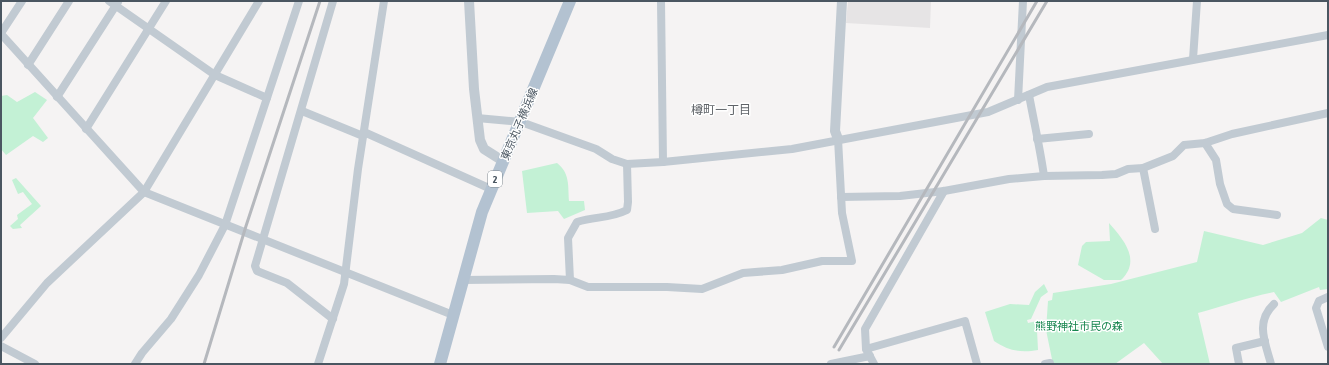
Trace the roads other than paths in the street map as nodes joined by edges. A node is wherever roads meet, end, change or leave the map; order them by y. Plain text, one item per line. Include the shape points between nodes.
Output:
1 (22, 1) edge
2 (70, 1) edge
3 (166, 1) edge
4 (259, 1) edge
5 (299, 1) edge
6 (333, 1) edge
7 (384, 1) edge
8 (469, 1) edge
9 (570, 1) edge
10 (661, 1) edge
11 (842, 1) edge
12 (1022, 1) edge
13 (1197, 1) edge
14 (115, 3) edge
15 (149, 28) junction
16 (1, 33) edge
17 (1328, 34) edge
18 (1194, 59) junction
19 (28, 65) junction
20 (215, 75) junction
21 (1029, 95) junction
22 (57, 97) junction
23 (267, 98) junction
24 (1018, 100) junction
25 (302, 111) junction
26 (1328, 113) edge
27 (477, 118) junction
28 (520, 122) junction
29 (86, 129) junction
30 (363, 134) junction
31 (1089, 134) dead end
32 (838, 139) junction
33 (1037, 139) junction
34 (1205, 143) junction
35 (503, 161) junction
36 (664, 162) junction
37 (627, 164) junction
38 (1143, 168) junction
39 (1044, 176) junction
40 (491, 189) junction
41 (944, 191) junction
42 (144, 192) junction
43 (841, 197) junction
44 (1277, 215) dead end
45 (225, 225) junction
46 (1155, 229) dead end
47 (264, 240) junction
48 (346, 273) junction
49 (462, 280) junction
50 (570, 280) junction
51 (1328, 297) edge
52 (1274, 304) dead end
53 (453, 315) junction
54 (333, 319) junction
55 (1, 338) edge
56 (1265, 341) junction
57 (1, 346) edge
58 (1328, 347) edge
59 (868, 352) junction
60 (35, 364) edge
61 (135, 364) edge
62 (318, 364) edge
63 (440, 364) edge
64 (831, 364) edge
65 (874, 364) edge
66 (977, 364) edge
67 (1239, 364) edge
68 (1271, 364) edge

1 - 16 street
2 - 19 street
3 - 15 street
4 - 20 street
5 - 23 street
6 - 25 street
7 - 30 street
8 - 27 street
9 - 28 main road, 東京丸子横浜線 / 2
10 - 36 street
11 - 32 street via 835,131
12 - 24 street
13 - 18 street
14 - 15 street
14 - 22 street
15 - 20 street
15 - 29 street
16 - 19 street
17 - 18 street
18 - 21 street via 1047,87
19 - 22 street
20 - 23 street
20 - 42 street
21 - 24 street
21 - 33 street
22 - 29 street
23 - 45 street
24 - 32 street via 988,112
25 - 30 street
25 - 47 street
26 - 34 street via 1232,134
27 - 28 street
27 - 35 street via 481,144 490,154
28 - 35 main road, 東京丸子横浜線 / 2
28 - 37 street via 596,149 612,159
29 - 42 street
30 - 40 street
30 - 48 street
31 - 33 street
32 - 36 street via 792,149
32 - 43 street
33 - 39 street
34 - 38 street via 1184,145 1173,156
34 - 44 street via 1216,160 1227,204 1233,209
35 - 40 main road, 東京丸子横浜線 / 2
36 - 37 street
37 - 50 street via 627,210 614,217 592,217 577,222 568,238
38 - 39 street via 1102,176
38 - 46 street
39 - 41 street via 1009,179
40 - 49 main road, 東京丸子横浜線 / 2 via 478,223
41 - 43 street via 900,196
41 - 59 street via 865,329
42 - 45 street
42 - 55 street via 46,283
43 - 50 street via 852,261 822,261 782,270 743,273 702,289 667,286 588,287
45 - 47 street
45 - 61 street via 199,275 171,319
47 - 48 street
47 - 54 street via 255,266 257,271 287,283
48 - 53 street
48 - 54 street
49 - 50 street
49 - 53 main road, 東京丸子横浜線 / 2
51 - 58 street via 1319,301 1316,308
52 - 56 street via 1265,312 1262,324
53 - 63 main road, 東京丸子横浜線 / 2
54 - 62 street
56 - 67 street via 1236,348
56 - 68 street
57 - 60 street
59 - 64 street
59 - 65 street
59 - 66 street via 965,321

